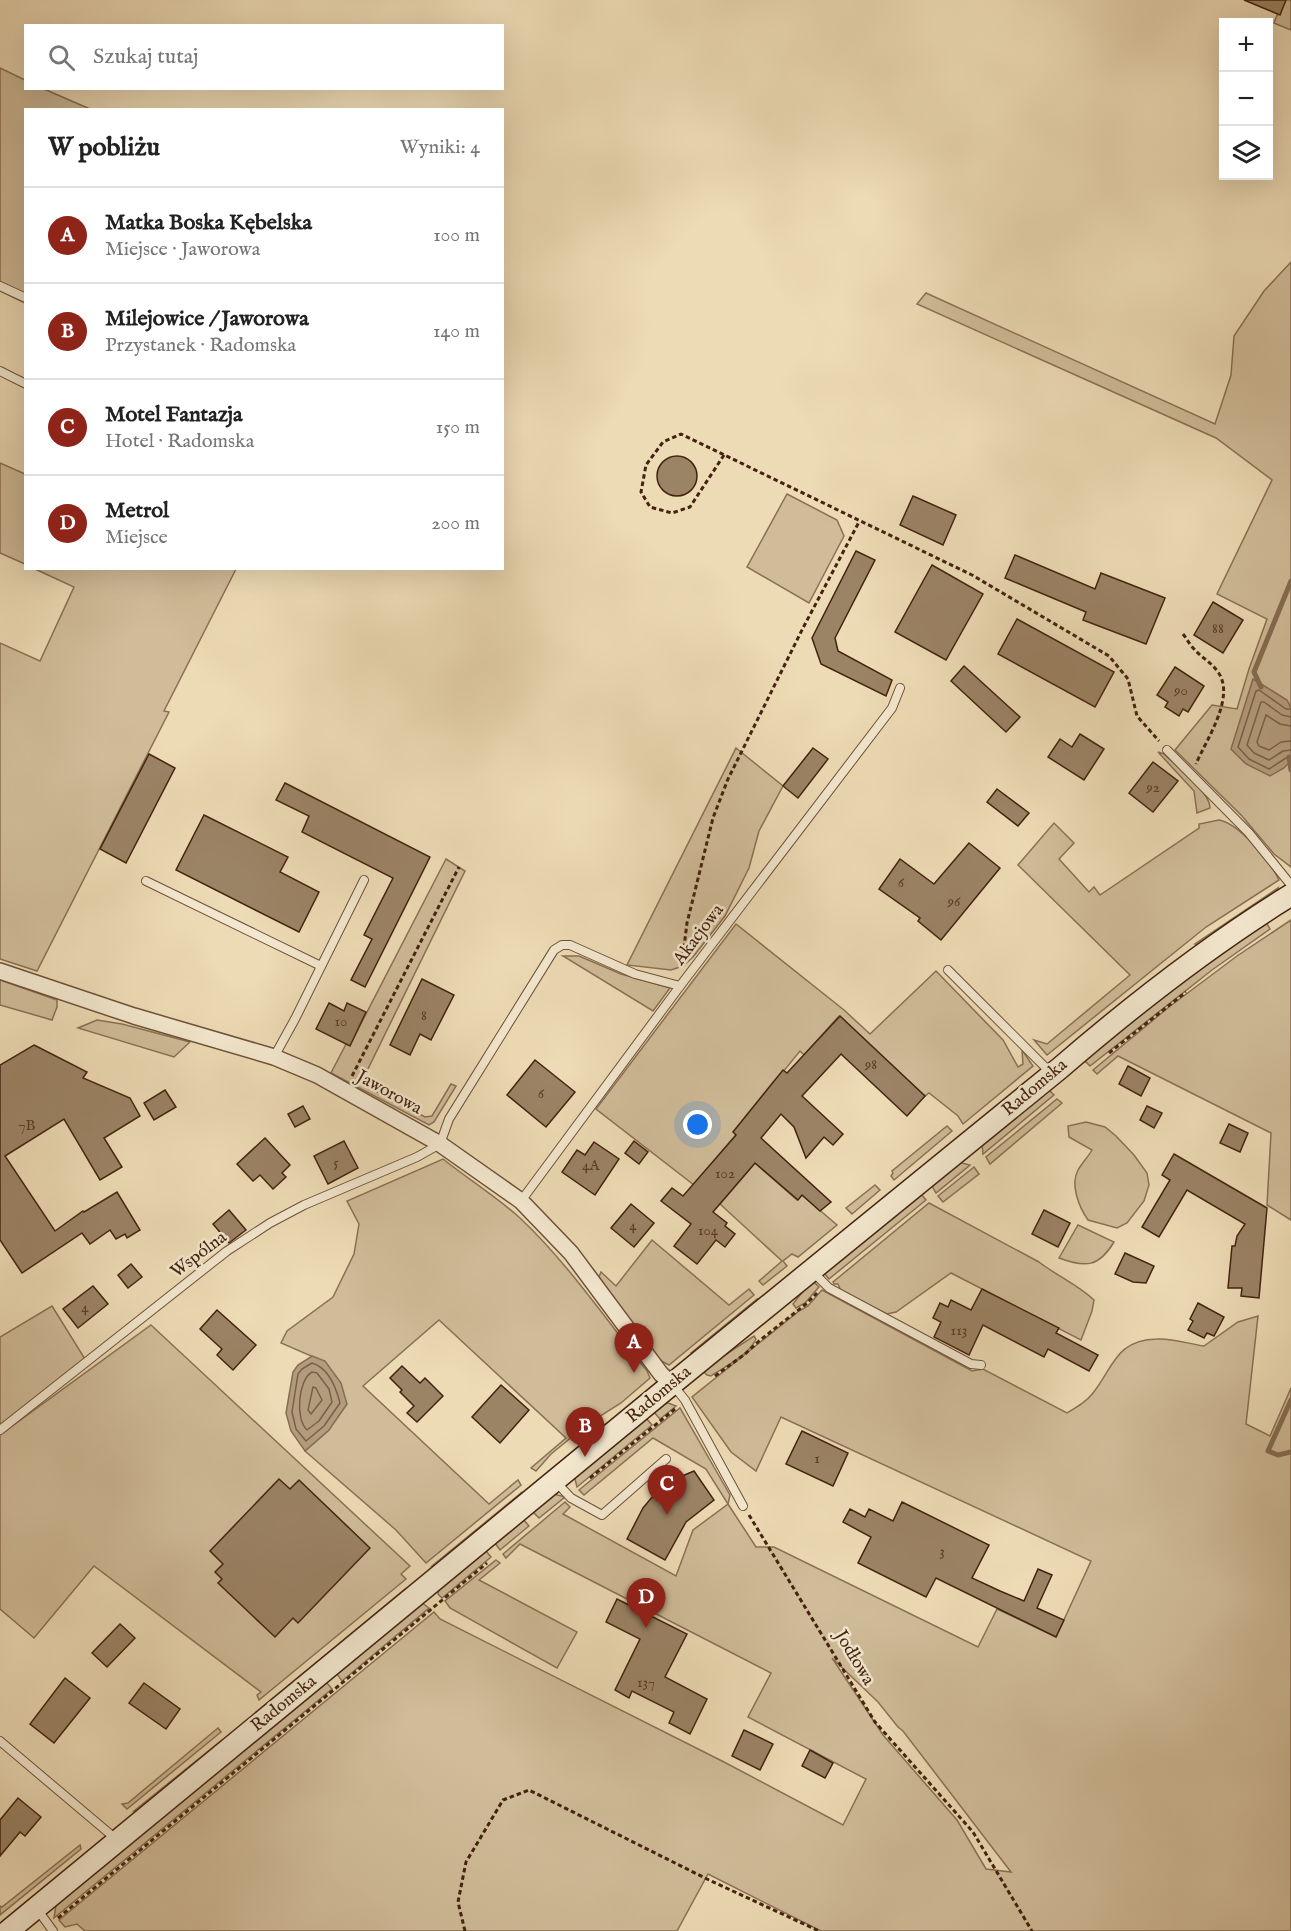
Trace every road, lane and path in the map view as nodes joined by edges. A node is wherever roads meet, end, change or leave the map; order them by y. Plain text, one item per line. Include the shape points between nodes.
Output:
1 (0, 286) edge
2 (24, 297) edge
3 (0, 371) edge
4 (24, 383) edge
5 (724, 455) junction
6 (860, 521) junction
7 (1183, 634) dead end
8 (900, 688) dead end
9 (1167, 750) joint
10 (1192, 774) junction
11 (459, 867) dead end
12 (364, 880) dead end
13 (146, 881) dead end
14 (1291, 885) edge
15 (1291, 895) edge
16 (321, 966) junction
17 (948, 970) dead end
18 (0, 971) edge
19 (680, 986) junction
20 (1194, 986) dead end
21 (274, 1056) junction
22 (1105, 1057) dead end
23 (1052, 1075) junction
24 (344, 1090) junction
25 (440, 1144) junction
26 (520, 1201) junction
27 (818, 1277) junction
28 (981, 1365) dead end
29 (708, 1381) dead end
30 (678, 1392) junction
31 (0, 1430) edge
32 (666, 1459) dead end
33 (562, 1488) junction
34 (743, 1506) joint
35 (496, 1556) dead end
36 (0, 1742) edge
37 (117, 1841) junction
38 (36, 1908) junction
39 (51, 1928) edge
40 (8, 1931) edge
41 (465, 1931) edge
42 (819, 1931) edge
43 (1032, 1931) edge

1 - 2 lane
3 - 4 lane
5 - 5 path via 690,507 672,513 650,507 641,492 646,465 663,442 681,434
5 - 6 path
6 - 9 path via 972,575 1109,656 1128,679 1137,716
6 - 19 path via 728,779 713,818 687,923
7 - 10 path via 1220,674 1224,694
8 - 19 lane, Akacjowa via 892,708
9 - 10 lane
10 - 14 lane via 1249,833
11 - 24 path
12 - 16 lane
13 - 16 lane
15 - 23 main road, Radomska via 1178,971
16 - 21 lane
17 - 23 lane
18 - 21 street, Jaworowa via 134,1016
19 - 25 lane via 635,974 570,945 554,950 449,1119
19 - 26 lane, Akacjowa
20 - 22 path
21 - 24 street, Jaworowa
23 - 27 main road, Radomska
24 - 25 street, Jaworowa
25 - 26 street, Jaworowa
25 - 31 lane, Wspólna via 270,1223 227,1251
26 - 30 street, Jaworowa via 571,1253
27 - 28 lane via 971,1364
27 - 29 path via 806,1304
27 - 30 main road, Radomska
30 - 33 main road, Radomska
30 - 33 path
30 - 34 lane
32 - 33 lane via 602,1515
33 - 37 main road, Radomska
34 - 43 path, Jodłowa via 875,1722 973,1832
35 - 39 path
36 - 37 lane
37 - 38 main road, Radomska
38 - 39 lane
38 - 40 main road, Radomska
41 - 42 path via 458,1902 466,1863 503,1800 529,1790

